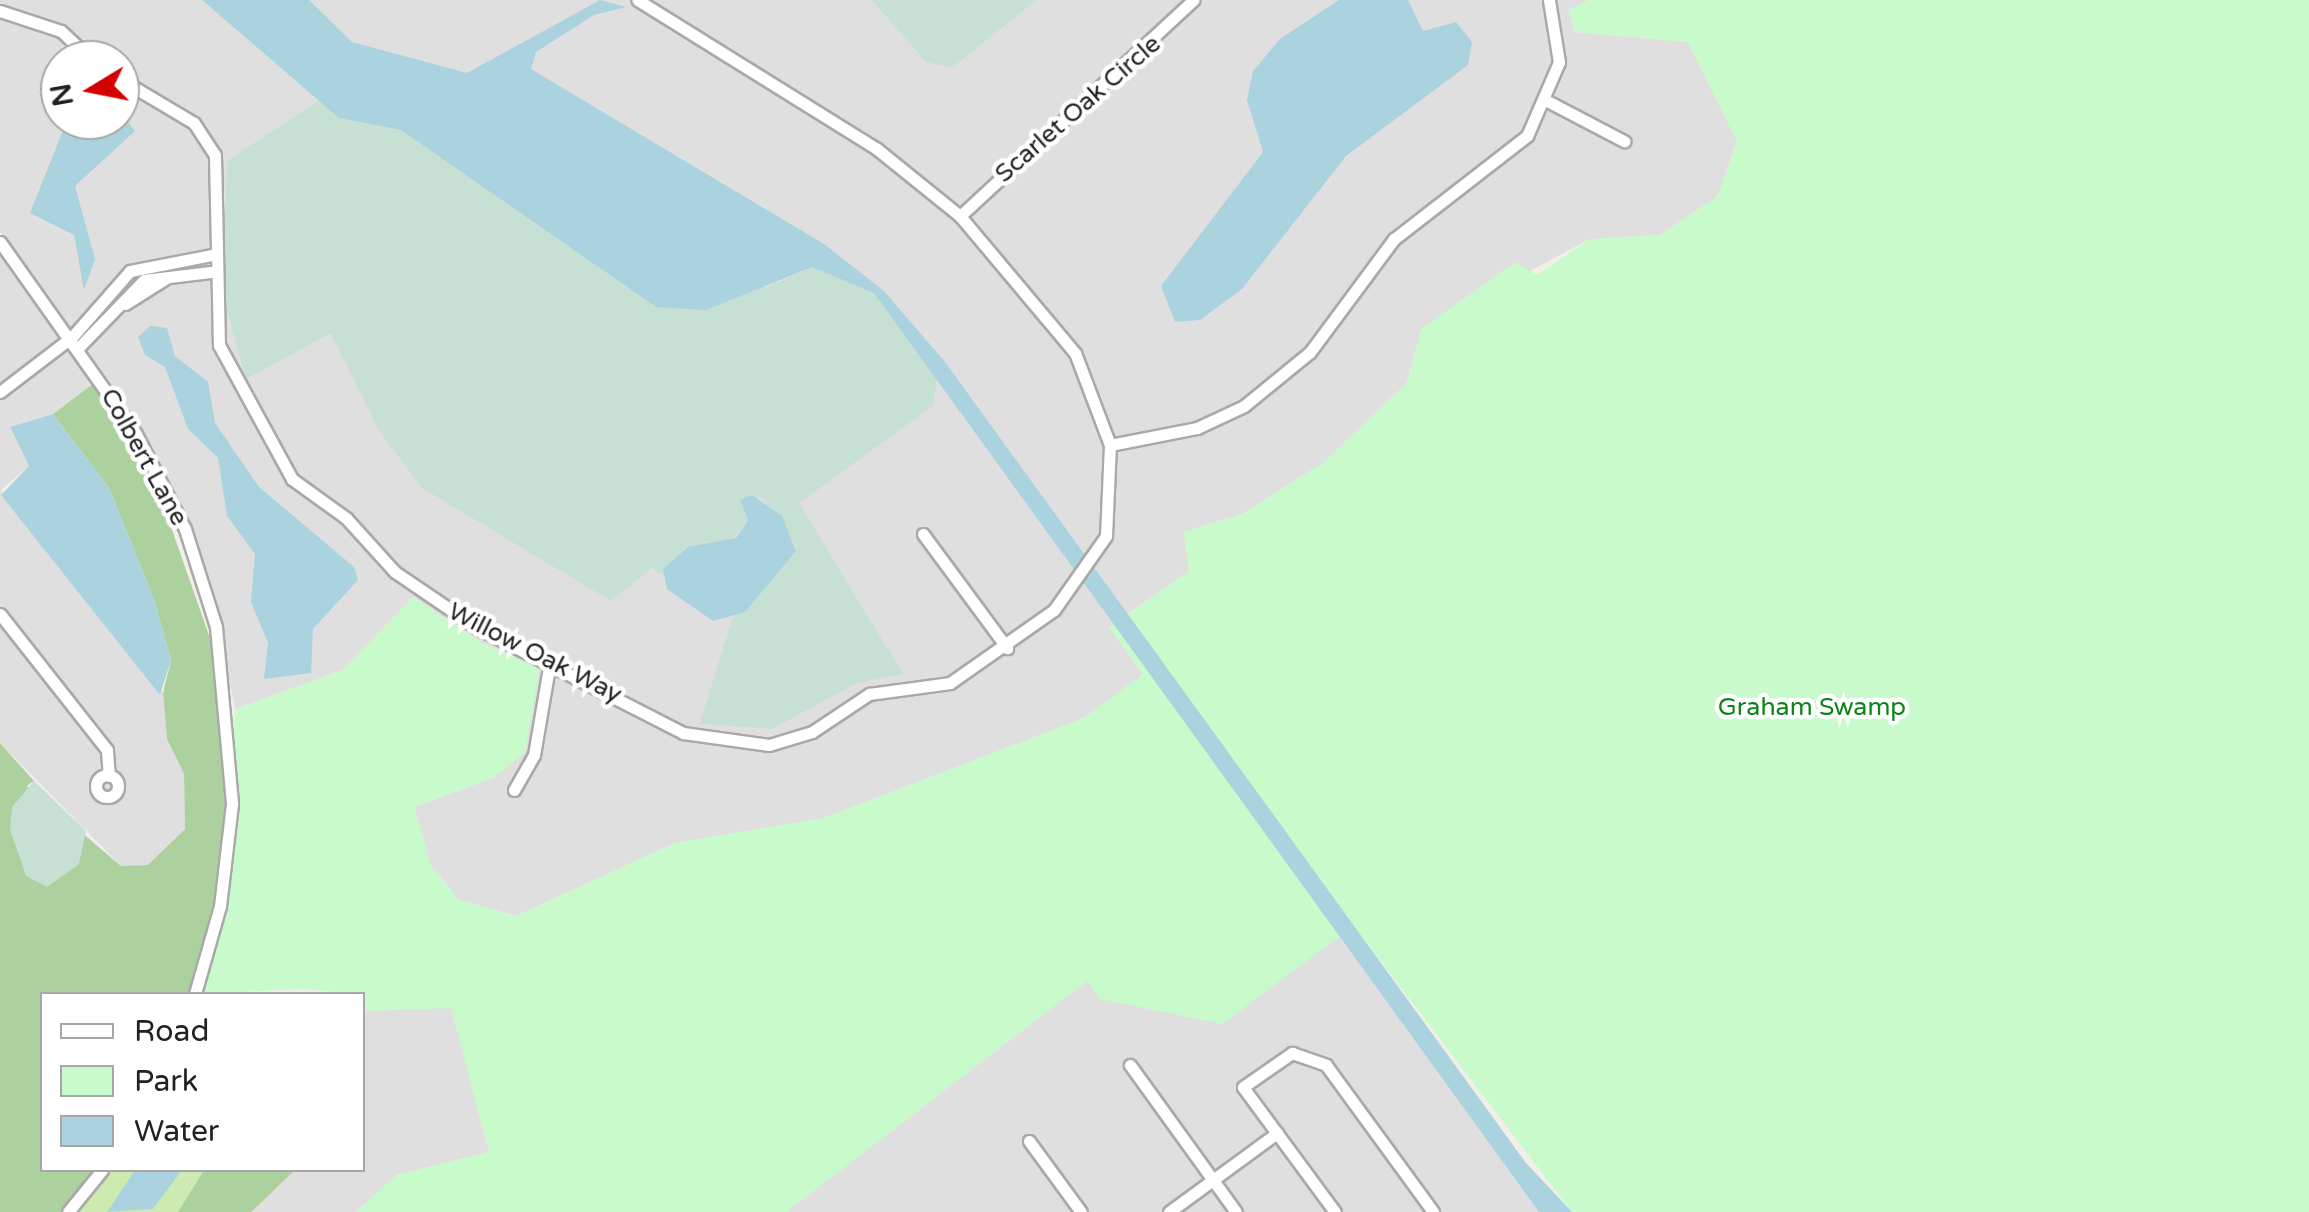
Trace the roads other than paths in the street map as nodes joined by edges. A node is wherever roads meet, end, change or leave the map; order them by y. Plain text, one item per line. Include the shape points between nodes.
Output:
1 (638, 0) edge
2 (1192, 0) edge
3 (1550, 0) edge
4 (0, 11) edge
5 (70, 40) edge
6 (140, 91) edge
7 (1549, 102) junction
8 (1624, 140) dead end
9 (960, 216) junction
10 (0, 242) edge
11 (212, 255) junction
12 (211, 272) junction
13 (75, 342) junction
14 (0, 392) edge
15 (1110, 444) junction
16 (923, 534) dead end
17 (0, 614) edge
18 (1007, 648) junction
19 (550, 661) junction
20 (109, 776) dead end
21 (514, 790) dead end
22 (194, 992) edge
23 (1130, 1065) dead end
24 (1277, 1133) junction
25 (1029, 1140) dead end
26 (100, 1172) edge
27 (1213, 1180) junction
28 (68, 1212) edge
29 (1081, 1212) edge
30 (1169, 1212) edge
31 (1236, 1212) edge
32 (1335, 1212) edge
33 (1433, 1212) edge

1 - 9 street, Willow Oak Way via 877,149
2 - 9 street, Scarlet Oak Circle
3 - 7 street via 1559,44
4 - 5 street
6 - 11 street, Willow Oak Way via 194,123 215,155 221,197
7 - 8 street
7 - 15 street via 1516,147 1374,258 1334,324 1255,397 1197,428
9 - 15 street, Willow Oak Way via 1075,353
10 - 13 street, Colbert Lane
11 - 12 street, Willow Oak Way
11 - 13 street via 146,263 116,288
12 - 13 street via 168,277 124,304 91,338
12 - 19 street, Willow Oak Way via 224,360 292,479 409,584
13 - 14 street
13 - 22 street, Colbert Lane via 178,514 223,665 230,822
15 - 18 street, Willow Oak Way via 1109,521 1094,564 1074,591
16 - 18 street
17 - 20 street via 107,750
18 - 19 street, Willow Oak Way via 950,682 869,694 812,732 769,745 682,733
19 - 21 street via 534,755
23 - 27 street
24 - 27 street
24 - 32 street
24 - 33 street via 1243,1087 1286,1055 1315,1056
25 - 29 street
26 - 28 street
27 - 30 street
27 - 31 street

